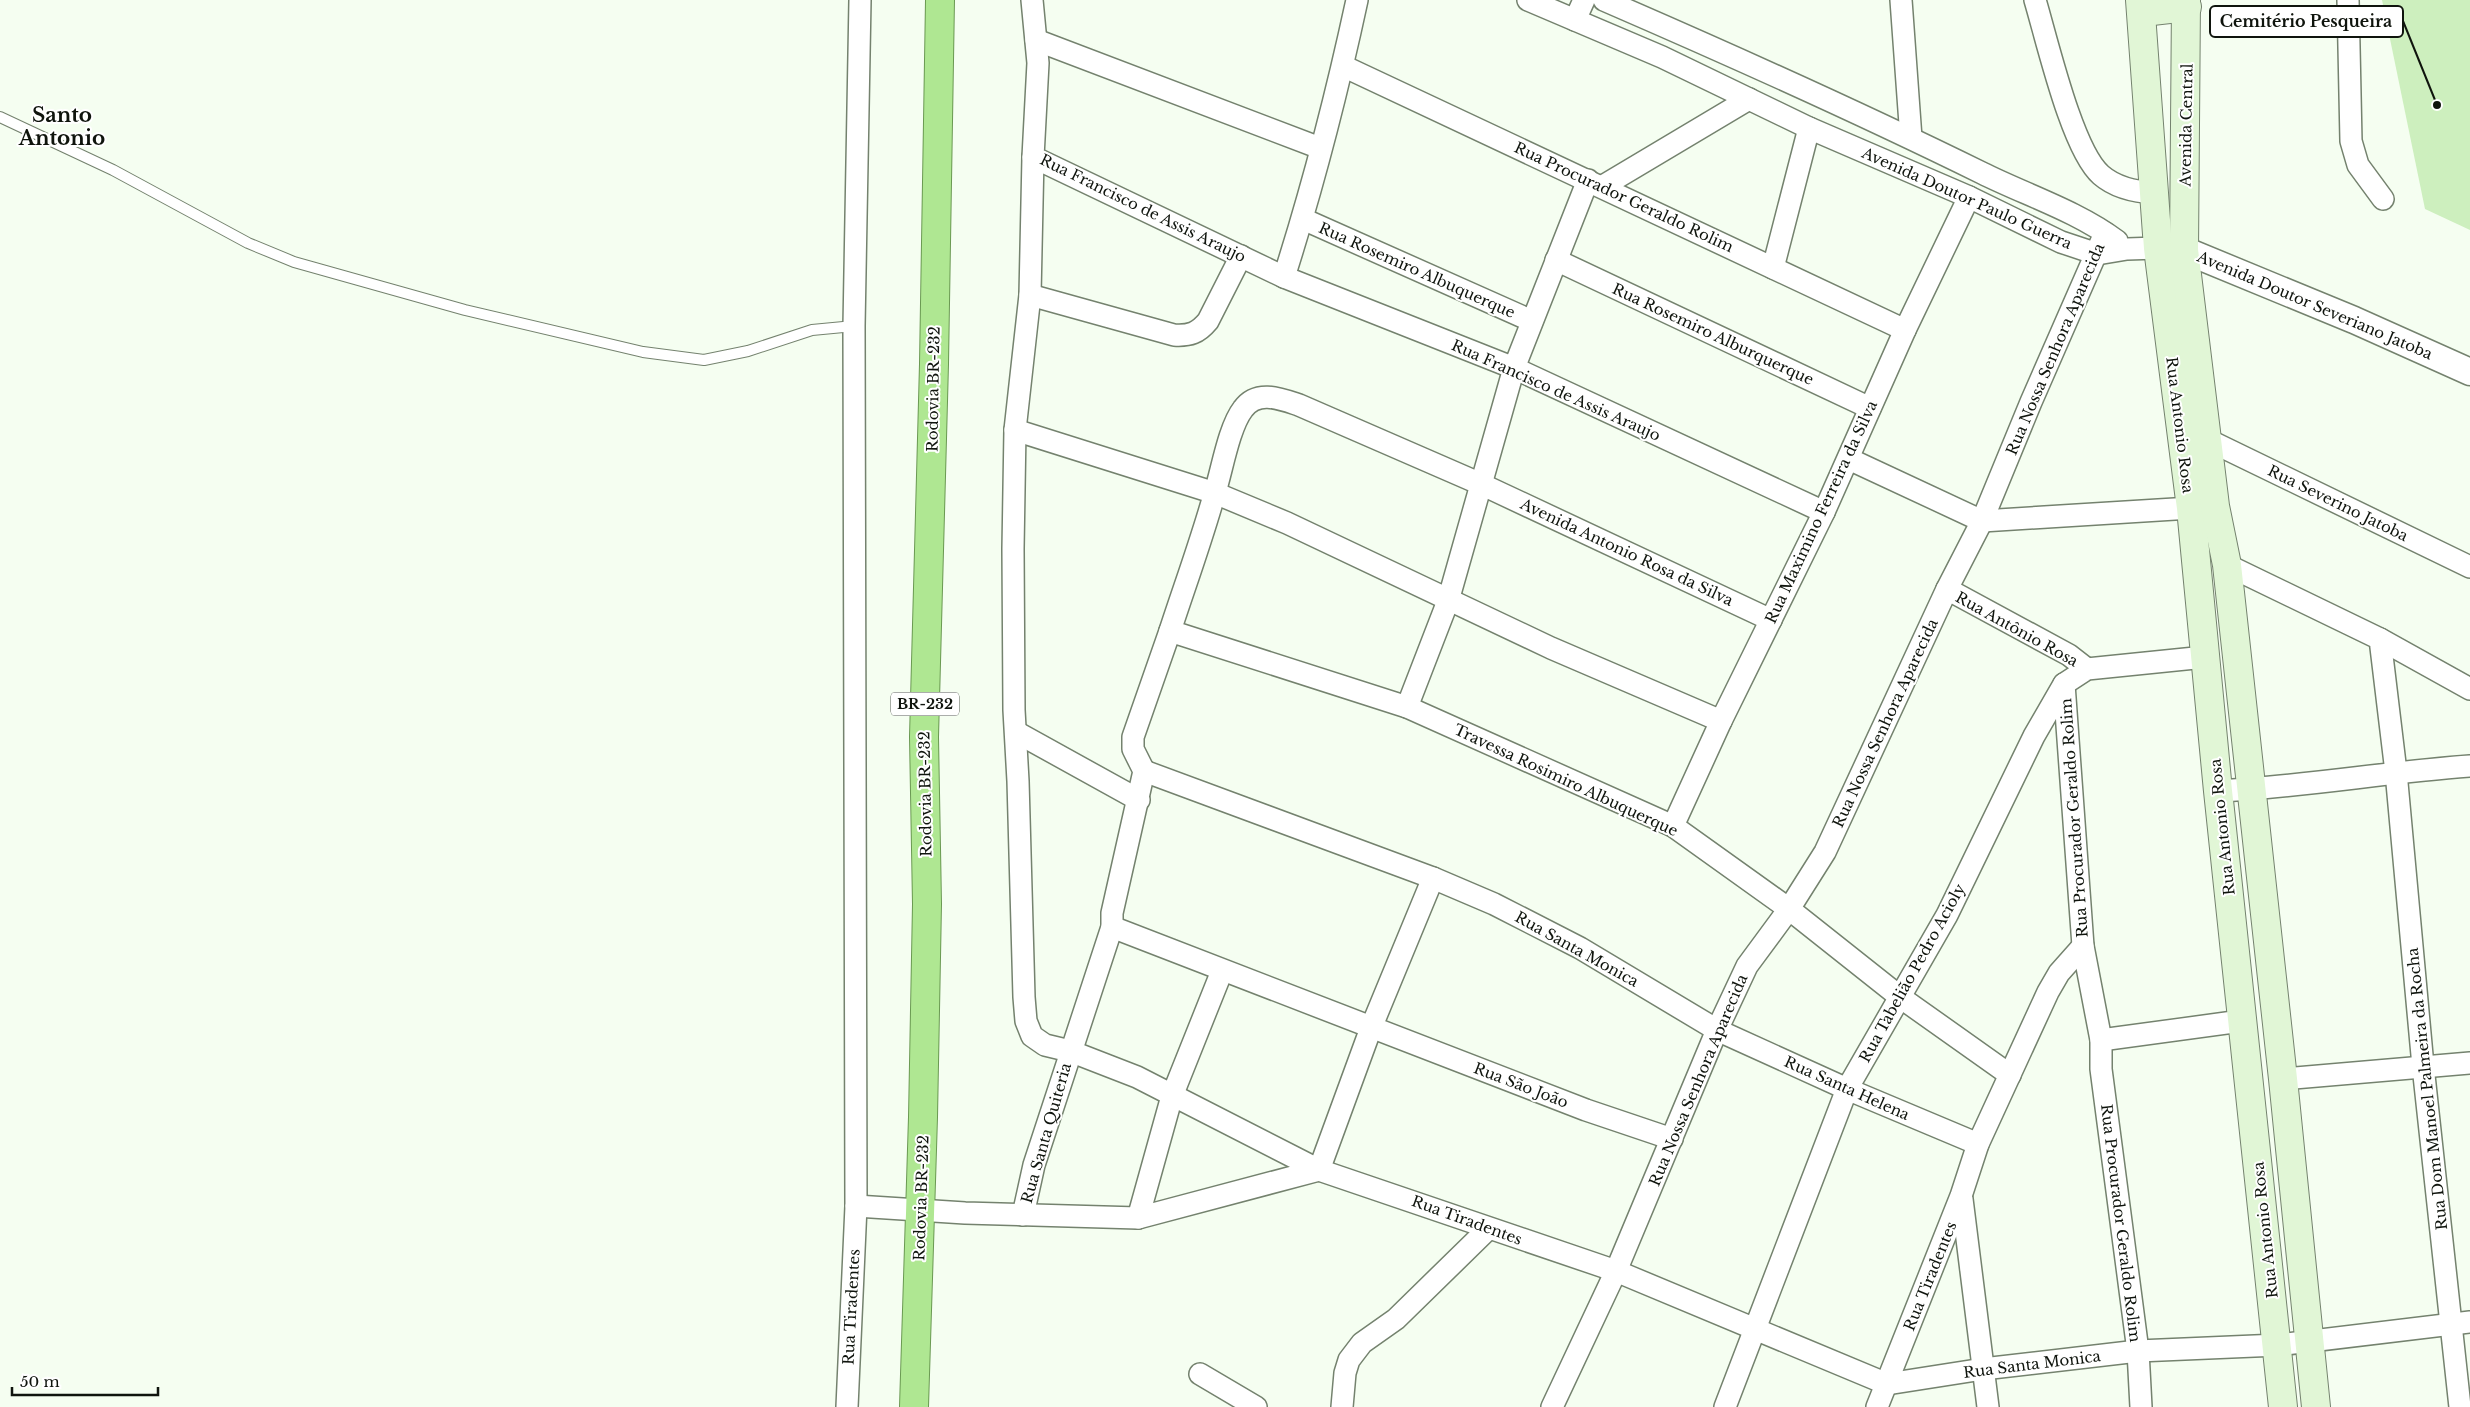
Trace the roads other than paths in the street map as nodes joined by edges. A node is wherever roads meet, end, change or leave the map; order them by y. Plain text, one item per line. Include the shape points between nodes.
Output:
1 (860, 0) edge
2 (940, 0) edge
3 (1032, 0) edge
4 (1357, 0) edge
5 (1528, 0) edge
6 (1584, 0) edge
7 (1604, 0) edge
8 (1900, 0) edge
9 (2034, 0) edge
10 (2348, 0) edge
11 (2187, 4) edge
12 (2141, 6) edge
13 (1575, 20) junction
14 (1036, 40) junction
15 (1343, 66) junction
16 (1750, 99) junction
17 (0, 117) edge
18 (1809, 128) junction
19 (1911, 138) junction
20 (1320, 148) junction
21 (1033, 157) junction
22 (1595, 183) junction
23 (2155, 193) junction
24 (1969, 196) junction
25 (2383, 199) dead end
26 (1302, 219) junction
27 (2105, 232) junction
28 (2158, 248) junction
29 (2127, 249) junction
30 (2184, 250) junction
31 (2096, 254) junction
32 (1241, 256) junction
33 (1556, 260) junction
34 (1773, 268) junction
35 (1284, 277) junction
36 (1030, 295) junction
37 (1532, 321) junction
38 (854, 326) junction
39 (1905, 330) junction
40 (1514, 368) junction
41 (2470, 372) edge
42 (1870, 408) junction
43 (1015, 430) junction
44 (2206, 439) junction
45 (1849, 459) junction
46 (1483, 485) junction
47 (1215, 493) junction
48 (2203, 507) junction
49 (1824, 512) junction
50 (1982, 521) junction
51 (2227, 565) junction
52 (2470, 567) edge
53 (1947, 589) junction
54 (1448, 601) junction
55 (1771, 620) junction
56 (1170, 631) junction
57 (2380, 639) junction
58 (2205, 657) junction
59 (2087, 668) junction
60 (2064, 684) junction
61 (2470, 689) edge
62 (1407, 707) junction
63 (1721, 721) junction
64 (1016, 732) junction
65 (2470, 766) edge
66 (1144, 771) junction
67 (2396, 772) junction
68 (2251, 790) junction
69 (2218, 791) junction
70 (1139, 800) junction
71 (1673, 826) junction
72 (1433, 878) junction
73 (1789, 909) junction
74 (1112, 927) junction
75 (2083, 946) junction
76 (1222, 971) junction
77 (1900, 997) junction
78 (2242, 1021) junction
79 (1371, 1028) junction
80 (1717, 1030) junction
81 (2101, 1040) junction
82 (1070, 1051) junction
83 (2470, 1062) edge
84 (2424, 1066) junction
85 (2010, 1075) junction
86 (2283, 1079) junction
87 (1847, 1089) junction
88 (1172, 1096) junction
89 (1672, 1139) junction
90 (1978, 1144) junction
91 (1319, 1170) junction
92 (1961, 1196) junction
93 (856, 1206) junction
94 (921, 1210) junction
95 (1023, 1215) junction
96 (1138, 1218) junction
97 (1488, 1229) junction
98 (1616, 1270) junction
99 (2461, 1323) edge
100 (1755, 1329) junction
101 (2310, 1341) junction
102 (2278, 1345) junction
103 (2138, 1351) junction
104 (1983, 1369) junction
105 (1200, 1374) dead end
106 (1887, 1384) junction
107 (847, 1407) edge
108 (914, 1407) edge
109 (1256, 1407) edge
110 (1342, 1407) edge
111 (1552, 1407) edge
112 (1725, 1407) edge
113 (1877, 1407) edge
114 (1988, 1407) edge
115 (2141, 1407) edge
116 (2283, 1407) edge
117 (2316, 1407) edge
118 (2460, 1407) edge

1 - 38 street, Rua Tiradentes
2 - 94 highway, Rodovia BR-232 / BR-232 via 924,737 927,904
3 - 14 street, Rua Francisco de Assis Araujo
4 - 15 street
5 - 13 street, Avenida Doutor Paulo Guerra
6 - 13 street
7 - 19 street, Avenida Doutor Paulo Guerra
8 - 19 street
9 - 23 street via 2074,129 2089,162 2102,176 2123,187
10 - 25 street via 2350,141 2358,164
11 - 12 main road
11 - 30 main road, Avenida Central
12 - 23 main road, Avenida Central
13 - 16 street, Avenida Doutor Paulo Guerra
14 - 20 street
14 - 21 street, Rua Francisco de Assis Araujo via 1038,64
15 - 20 street
15 - 22 street, Rua Procurador Geraldo Rolim
16 - 18 street, Avenida Doutor Paulo Guerra
16 - 22 street
17 - 38 lane via 113,170 248,243 294,262 465,310 643,352 704,360 748,352 812,330
18 - 24 street, Avenida Doutor Paulo Guerra
18 - 34 street
19 - 27 street, Avenida Doutor Paulo Guerra
20 - 26 street
21 - 32 street, Rua Francisco de Assis Araujo
21 - 36 street
22 - 33 street
22 - 34 street, Rua Procurador Geraldo Rolim
23 - 28 main road, Avenida Central
24 - 31 street, Avenida Doutor Paulo Guerra via 2061,242
24 - 39 street, Rua Maximino Ferreira da Silva
26 - 35 street
26 - 37 street, Rua Rosemiro Albuquerque
27 - 29 street, Avenida Doutor Paulo Guerra
27 - 31 street, Rua Nossa Senhora Aparecida
28 - 29 street
28 - 30 street, Avenida Doutor Severiano Jatoba
28 - 48 main road, Rua Antonio Rosa
29 - 31 street, Avenida Doutor Paulo Guerra
30 - 41 street, Avenida Doutor Severiano Jatoba
30 - 44 main road, Rua Antonio Rosa
31 - 50 street, Rua Nossa Senhora Aparecida
32 - 35 street, Rua Francisco de Assis Araujo
32 - 36 street via 1208,321 1201,330 1188,336 1174,335
33 - 37 street
33 - 42 street, Rua Rosemiro Alburquerque
34 - 39 street, Rua Procurador Geraldo Rolim
35 - 40 street, Rua Francisco de Assis Araujo
36 - 43 street
37 - 40 street
38 - 93 street, Rua Tiradentes
39 - 42 street, Rua Maximino Ferreira da Silva
40 - 46 street
40 - 49 street, Rua Francisco de Assis Araujo
42 - 45 street, Rua Maximino Ferreira da Silva
43 - 47 street
43 - 64 street
44 - 48 main road, Rua Antonio Rosa
44 - 52 street, Rua Severino Jatoba
45 - 49 street, Rua Maximino Ferreira da Silva
45 - 50 street
46 - 47 street, Avenida Antonio Rosa da Silva via 1299,405 1271,396 1254,400 1243,409 1230,437
46 - 54 street
46 - 55 street, Avenida Antonio Rosa da Silva
47 - 54 street via 1286,523
47 - 56 street, Avenida Antonio Rosa da Silva
48 - 50 street
48 - 51 main road, Rua Antonio Rosa
48 - 58 main road, Rua Antonio Rosa
49 - 55 street, Rua Maximino Ferreira da Silva
50 - 53 street, Rua Nossa Senhora Aparecida
51 - 57 street
51 - 68 main road, Rua Antonio Rosa
53 - 59 street, Rua Antônio Rosa
53 - 73 street, Rua Nossa Senhora Aparecida via 1826,852
54 - 62 street
54 - 63 street
55 - 63 street, Rua Maximino Ferreira da Silva
56 - 62 street, Travessa Rosimiro Albuquerque
56 - 66 street, Avenida Antonio Rosa da Silva via 1133,737 1133,749
57 - 61 street
57 - 67 street, Rua Dom Manoel Palmeira da Rocha
58 - 59 street, Rua Tabelião Pedro Acioly
58 - 69 main road, Rua Antonio Rosa
59 - 60 street, Rua Tabelião Pedro Acioly
60 - 75 street, Rua Procurador Geraldo Rolim
60 - 77 street, Rua Tabelião Pedro Acioly via 2034,736 1948,915
62 - 71 street, Travessa Rosimiro Albuquerque
63 - 71 street, Rua Maximino Ferreira da Silva
64 - 70 street
64 - 82 street via 1026,1021 1032,1036 1045,1045
65 - 67 street
66 - 70 street, Rua Santa Quiteria
66 - 72 street, Rua Santa Monica
67 - 68 street
67 - 84 street, Rua Dom Manoel Palmeira da Rocha
68 - 69 street
68 - 86 main road, Rua Antonio Rosa
69 - 78 main road, Rua Antonio Rosa
70 - 74 street, Rua Santa Quiteria via 1112,912
71 - 73 street, Travessa Rosimiro Albuquerque
72 - 79 street
72 - 80 street, Rua Santa Monica via 1494,904 1580,948
73 - 77 street, Travessa Rosimiro Albuquerque
73 - 80 street, Rua Nossa Senhora Aparecida via 1747,966
74 - 76 street, Rua São João
74 - 82 street, Rua Santa Quiteria
75 - 81 street, Rua Procurador Geraldo Rolim
75 - 85 street, Rua Tiradentes via 2059,972
76 - 79 street, Rua São João
76 - 88 street
77 - 85 street, Travessa Rosimiro Albuquerque
77 - 87 street, Rua Tabelião Pedro Acioly
78 - 81 street
78 - 102 main road, Rua Antonio Rosa
79 - 89 street, Rua São João via 1586,1110
79 - 91 street
80 - 87 street, Rua Santa Helena
80 - 89 street, Rua Nossa Senhora Aparecida
81 - 103 street, Rua Procurador Geraldo Rolim via 2101,1069
82 - 88 street via 1137,1077
82 - 95 street, Rua Santa Quiteria via 1034,1165
83 - 84 street
84 - 86 street
84 - 99 street, Rua Dom Manoel Palmeira da Rocha
85 - 90 street, Rua Tiradentes
86 - 101 main road, Rua Antonio Rosa
87 - 90 street, Rua Santa Helena
87 - 100 street, Rua Tabelião Pedro Acioly
88 - 91 street, Rua Tiradentes
88 - 96 street
89 - 98 street, Rua Nossa Senhora Aparecida
90 - 92 street, Rua Tiradentes
91 - 96 street
91 - 97 street, Rua Tiradentes
92 - 104 street
92 - 106 street, Rua Tiradentes
93 - 94 street
93 - 107 street, Rua Tiradentes
94 - 95 street
94 - 108 highway, Rodovia BR-232 / BR-232
95 - 96 street
97 - 98 street, Rua Tiradentes
97 - 110 street via 1396,1319 1362,1343 1349,1360
98 - 100 street
98 - 111 street, Rua Nossa Senhora Aparecida
99 - 101 street, Rua Santa Monica
99 - 118 street, Rua Dom Manoel Palmeira da Rocha
100 - 106 street
100 - 112 street, Rua Tabelião Pedro Acioly
101 - 102 street, Rua Santa Monica
101 - 117 main road, Rua Antonio Rosa
102 - 103 street, Rua Santa Monica
102 - 116 main road, Rua Antonio Rosa
103 - 104 street, Rua Santa Monica
103 - 115 street, Rua Procurador Geraldo Rolim
104 - 106 street, Rua Santa Monica
104 - 114 street
105 - 109 street
106 - 113 street, Rua Tiradentes

